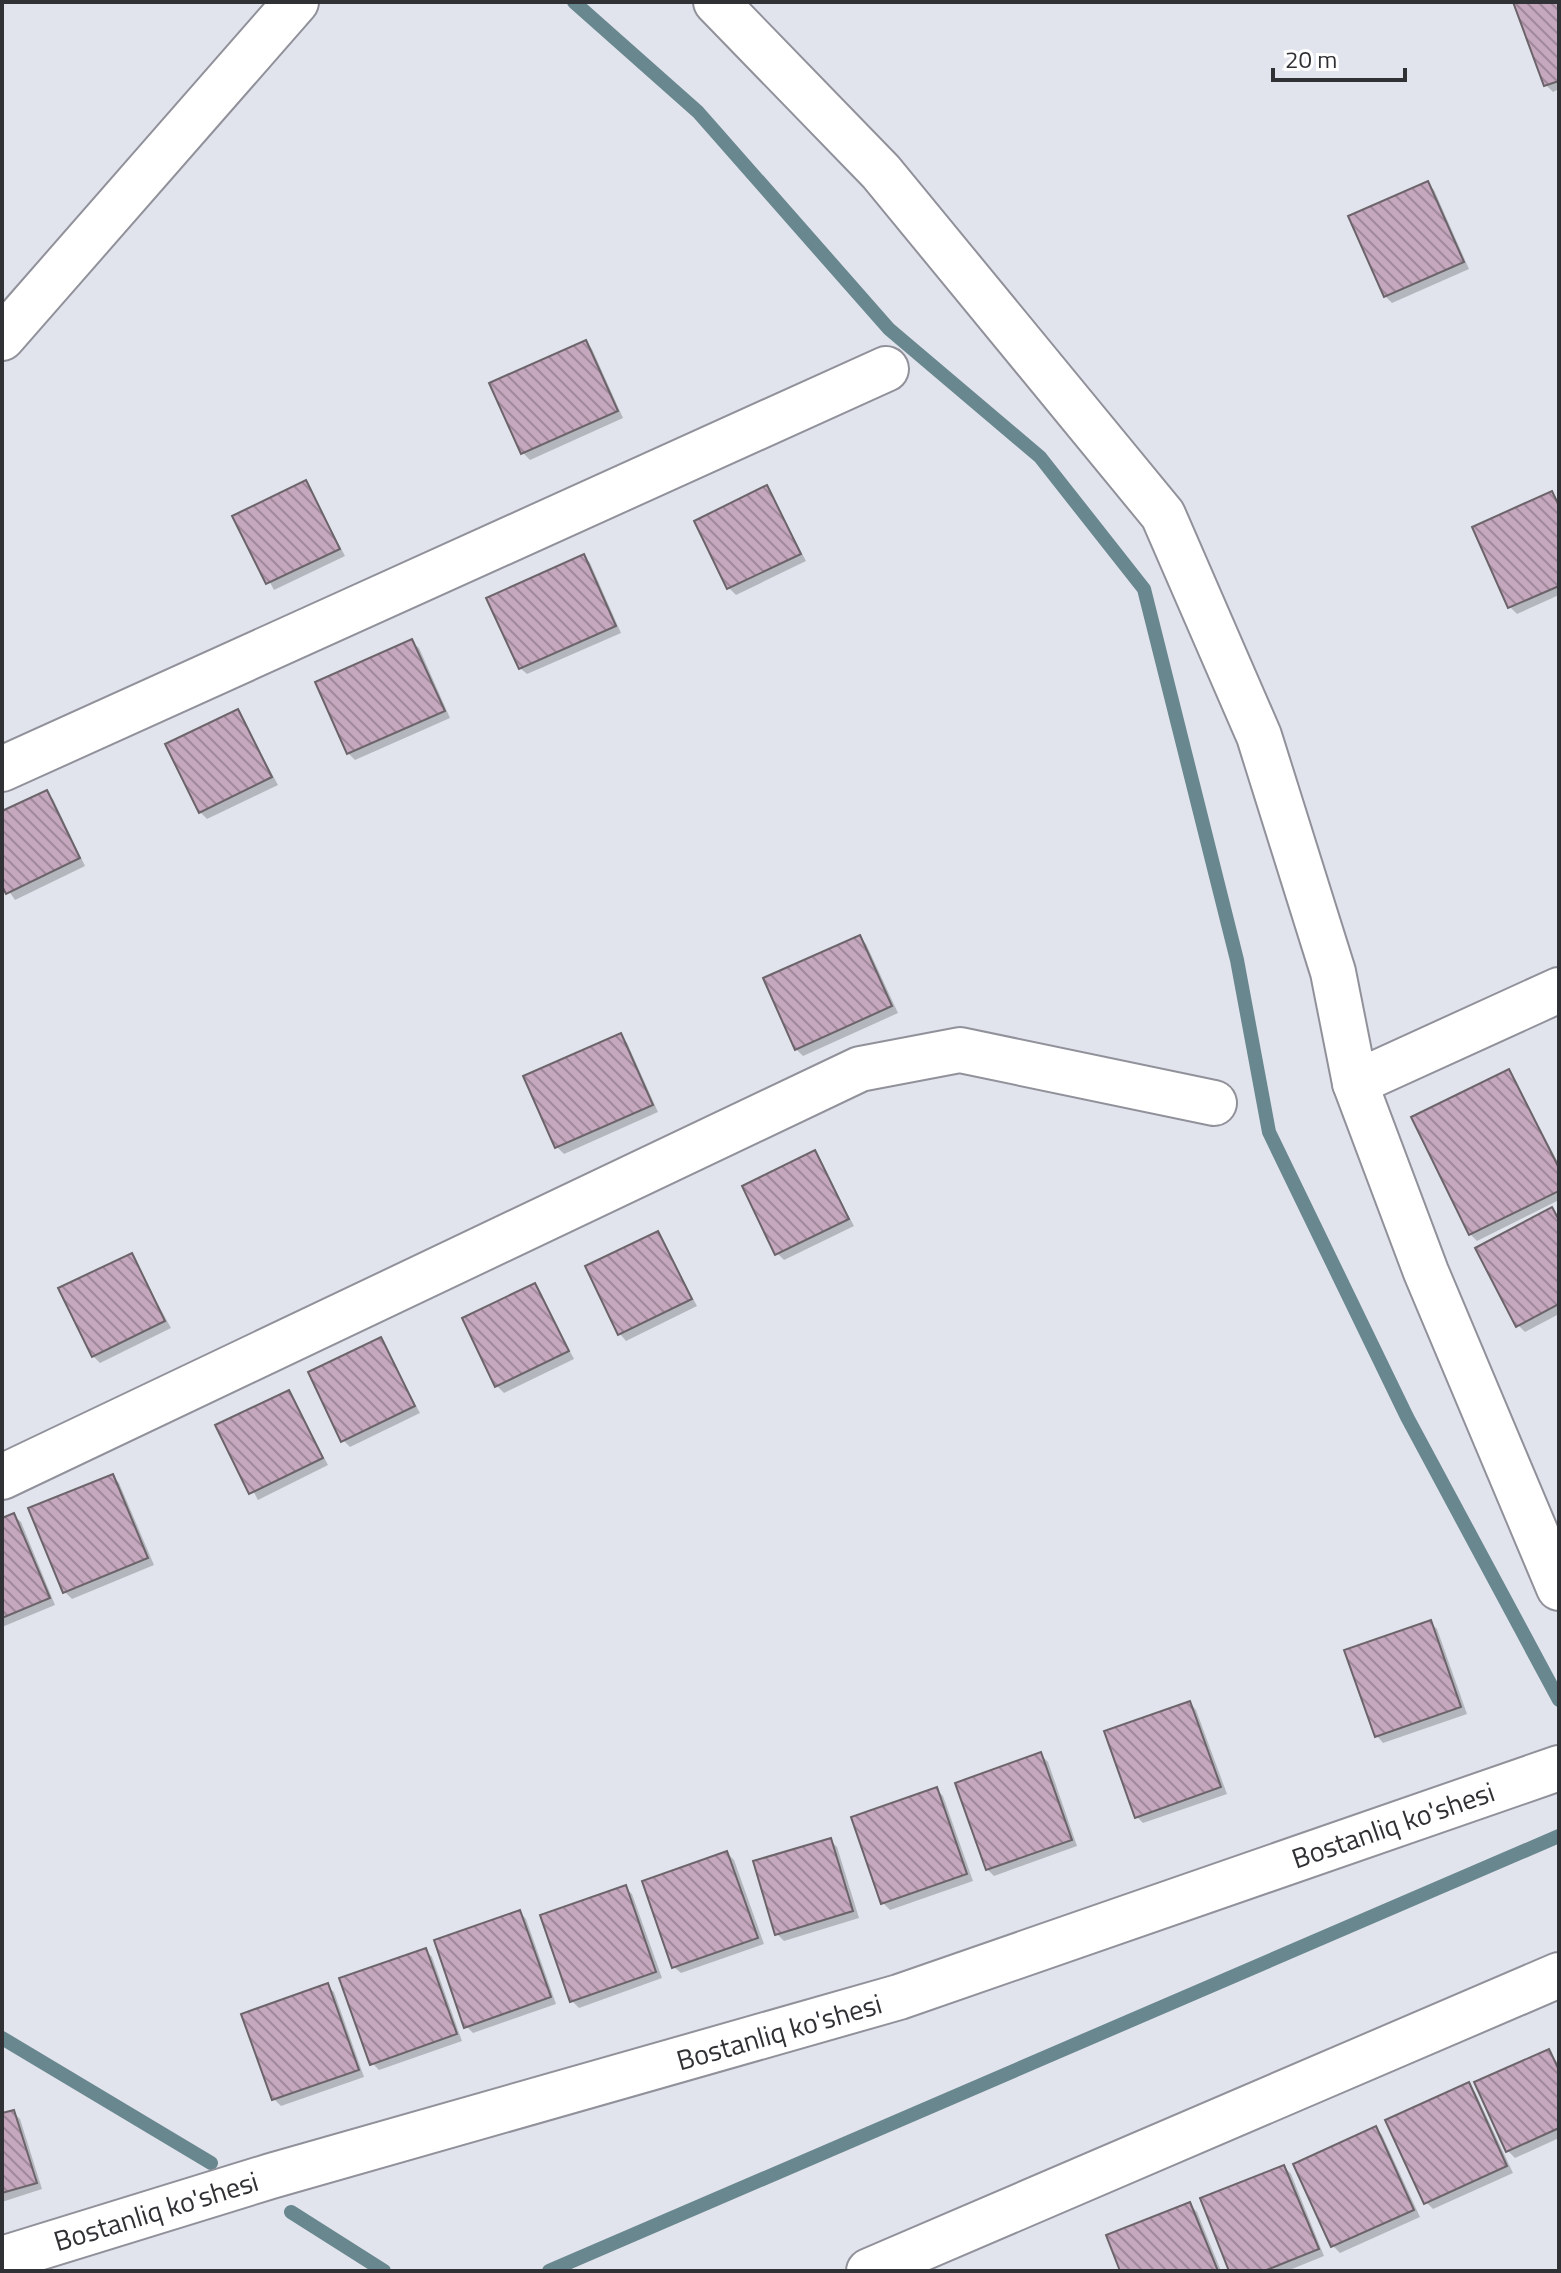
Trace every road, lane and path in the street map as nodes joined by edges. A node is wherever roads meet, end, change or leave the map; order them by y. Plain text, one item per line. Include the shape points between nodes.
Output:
1 (296, 2) edge
2 (716, 2) edge
3 (2, 338) edge
4 (886, 369) dead end
5 (2, 769) edge
6 (1559, 990) edge
7 (1355, 1083) junction
8 (1214, 1103) dead end
9 (2, 1477) edge
10 (1559, 1588) edge
11 (1552, 1770) edge
12 (1559, 1975) edge
13 (2, 2259) edge
14 (869, 2271) edge

1 - 3 street
2 - 7 street via 881,172 1163,515 1259,736 1333,972
4 - 5 street
6 - 7 street
7 - 10 street via 1426,1272
8 - 9 street via 960,1050 860,1069
11 - 13 street, Bostanliq ko'shesi via 899,1997 271,2176
12 - 14 street

